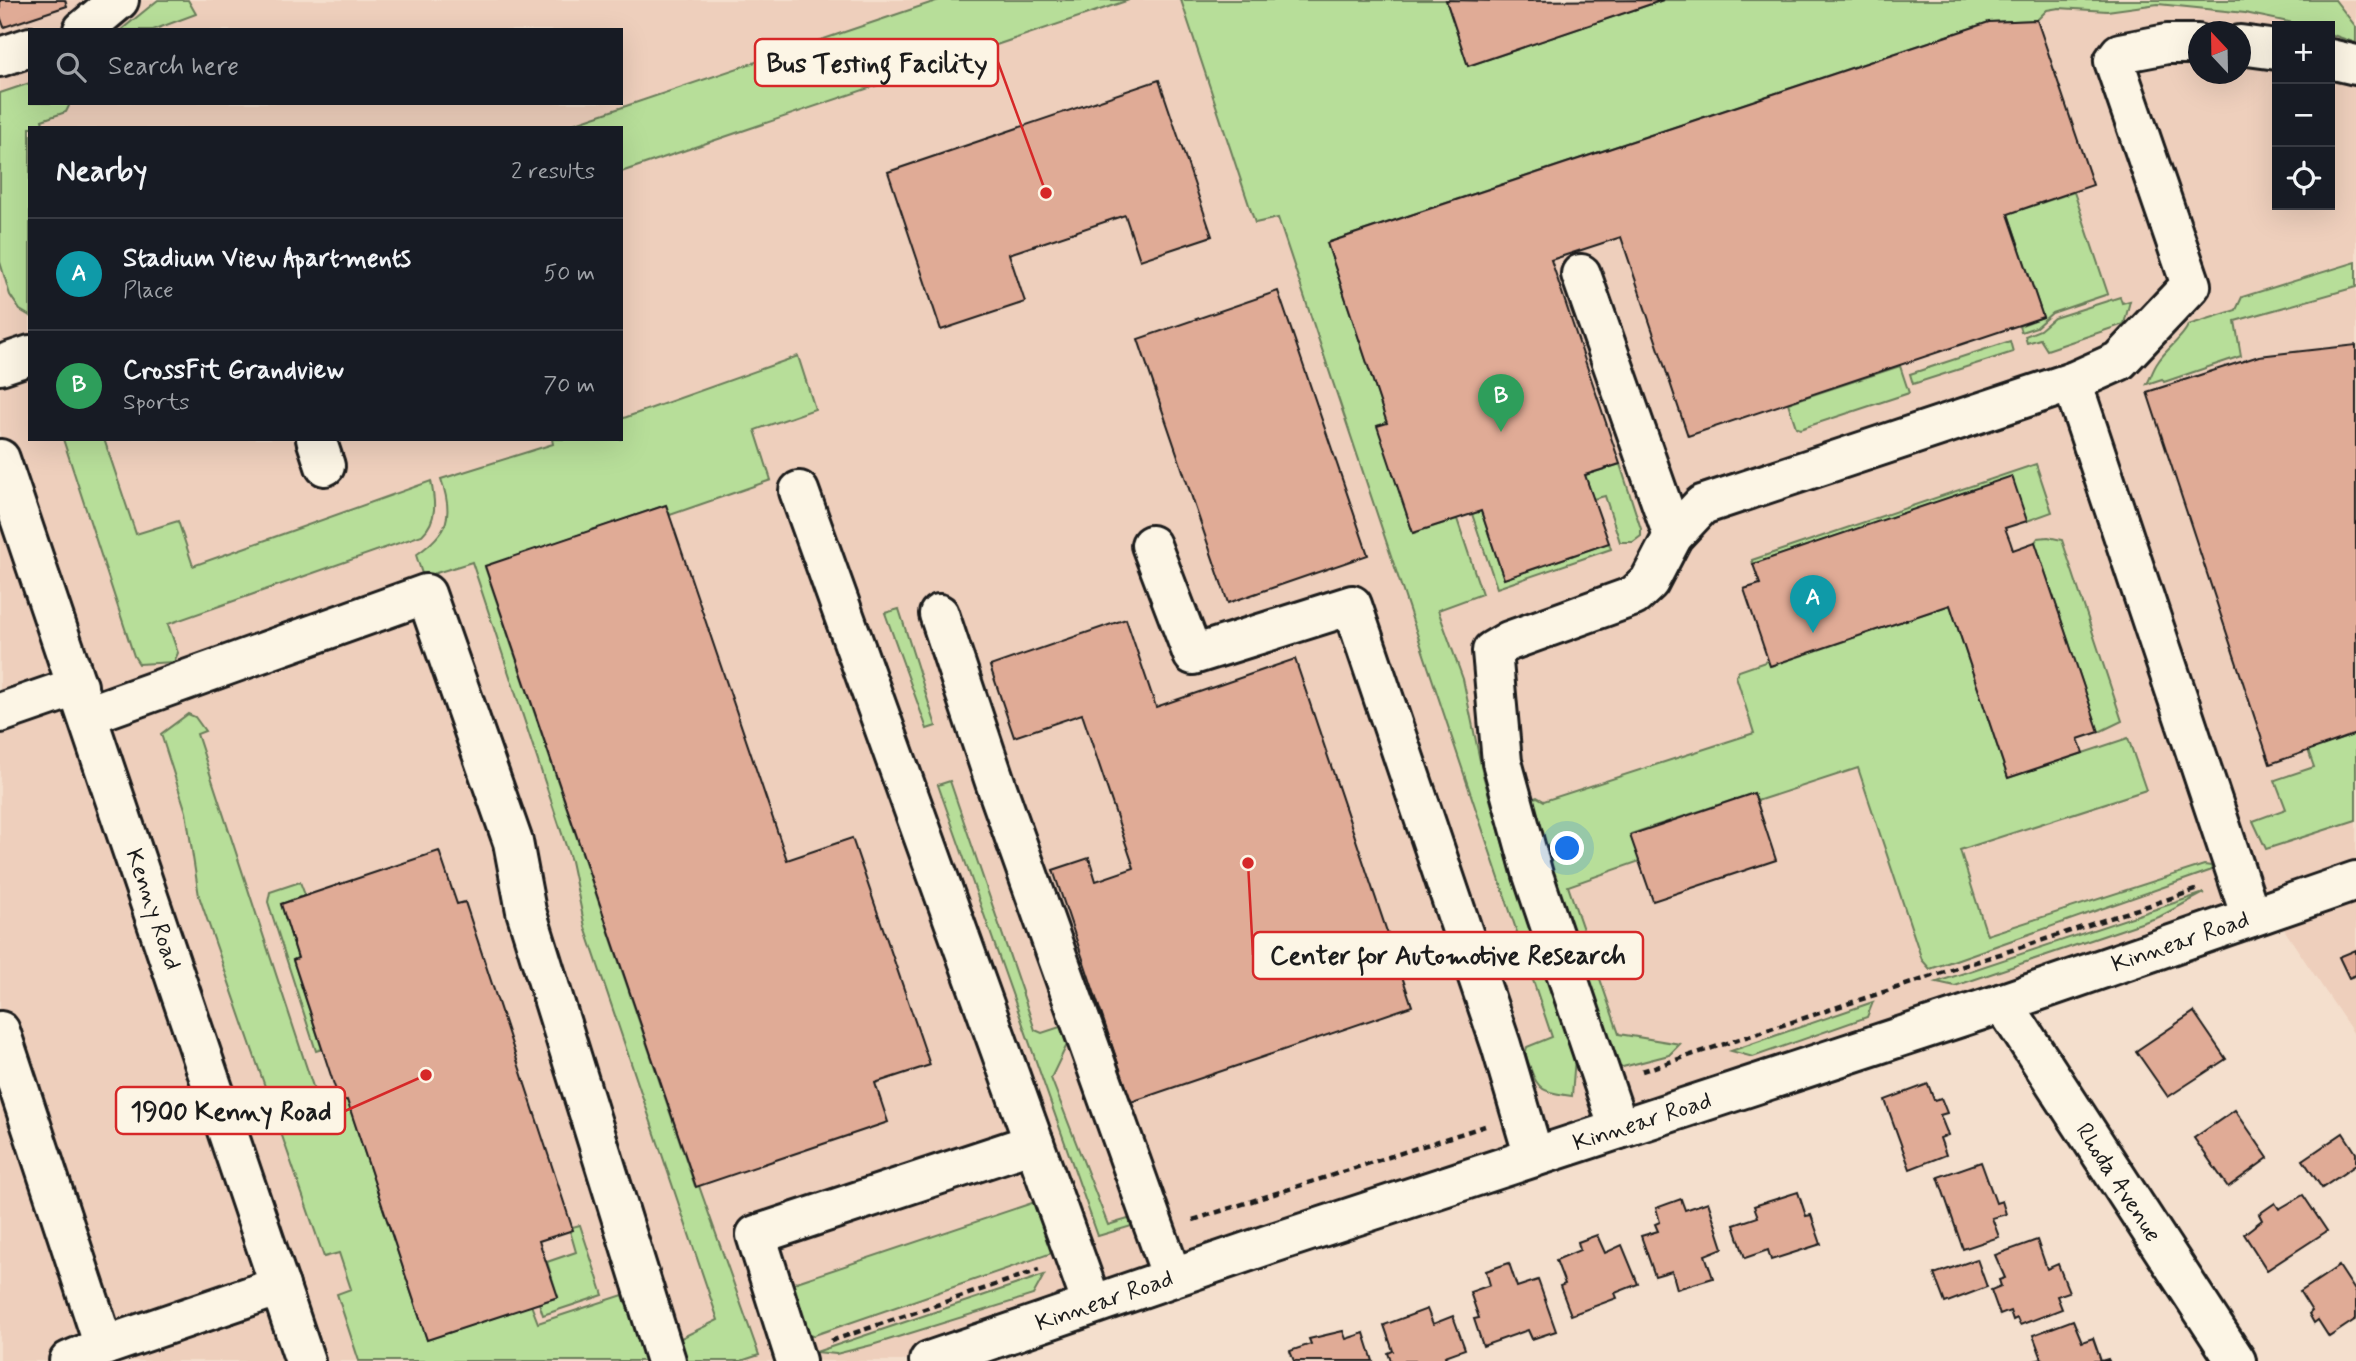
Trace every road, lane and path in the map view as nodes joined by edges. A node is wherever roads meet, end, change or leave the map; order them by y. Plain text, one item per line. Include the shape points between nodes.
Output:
1 (119, 0) edge
2 (85, 28) edge
3 (2188, 44) edge
4 (2251, 46) edge
5 (28, 48) edge
6 (2272, 49) edge
7 (0, 57) edge
8 (2335, 60) edge
9 (2356, 65) edge
10 (1581, 274) dead end
11 (28, 356) edge
12 (0, 365) edge
13 (2072, 382) junction
14 (0, 459) edge
15 (799, 491) dead end
16 (1673, 536) junction
17 (1152, 545) dead end
18 (939, 614) dead end
19 (83, 700) junction
20 (0, 713) edge
21 (2356, 881) edge
22 (2252, 917) junction
23 (2003, 1003) junction
24 (0, 1031) edge
25 (1619, 1129) junction
26 (1034, 1143) junction
27 (1534, 1157) junction
28 (1172, 1277) junction
29 (280, 1286) junction
30 (1092, 1304) junction
31 (104, 1346) junction
32 (939, 1359) edge
33 (69, 1361) edge
34 (305, 1361) edge
35 (666, 1361) edge
36 (796, 1361) edge
37 (2236, 1361) edge

1 - 2 street
3 - 13 street via 2120,53 2114,61 2191,285 2119,360
4 - 6 street
5 - 7 street
8 - 9 street
10 - 16 street
11 - 12 street
13 - 16 street via 1702,505
13 - 22 street
14 - 19 street, Kenny Road
15 - 26 street
16 - 25 street via 1649,582 1634,596 1509,640 1492,652 1502,762 1533,875
17 - 27 street via 1193,655 1352,605 1501,1045
18 - 28 street
19 - 20 street
19 - 29 street, Kenny Road
19 - 35 street via 426,594 513,842 526,911
21 - 22 street, Kinnear Road
22 - 23 street, Kinnear Road
23 - 25 street, Kinnear Road
23 - 37 street, Rhoda Avenue
24 - 31 street
25 - 27 street, Kinnear Road
26 - 30 street
26 - 36 street via 756,1236
27 - 28 street, Kinnear Road
28 - 30 street, Kinnear Road
29 - 31 street
29 - 34 street, Kenny Road
30 - 32 street, Kinnear Road
31 - 33 street

